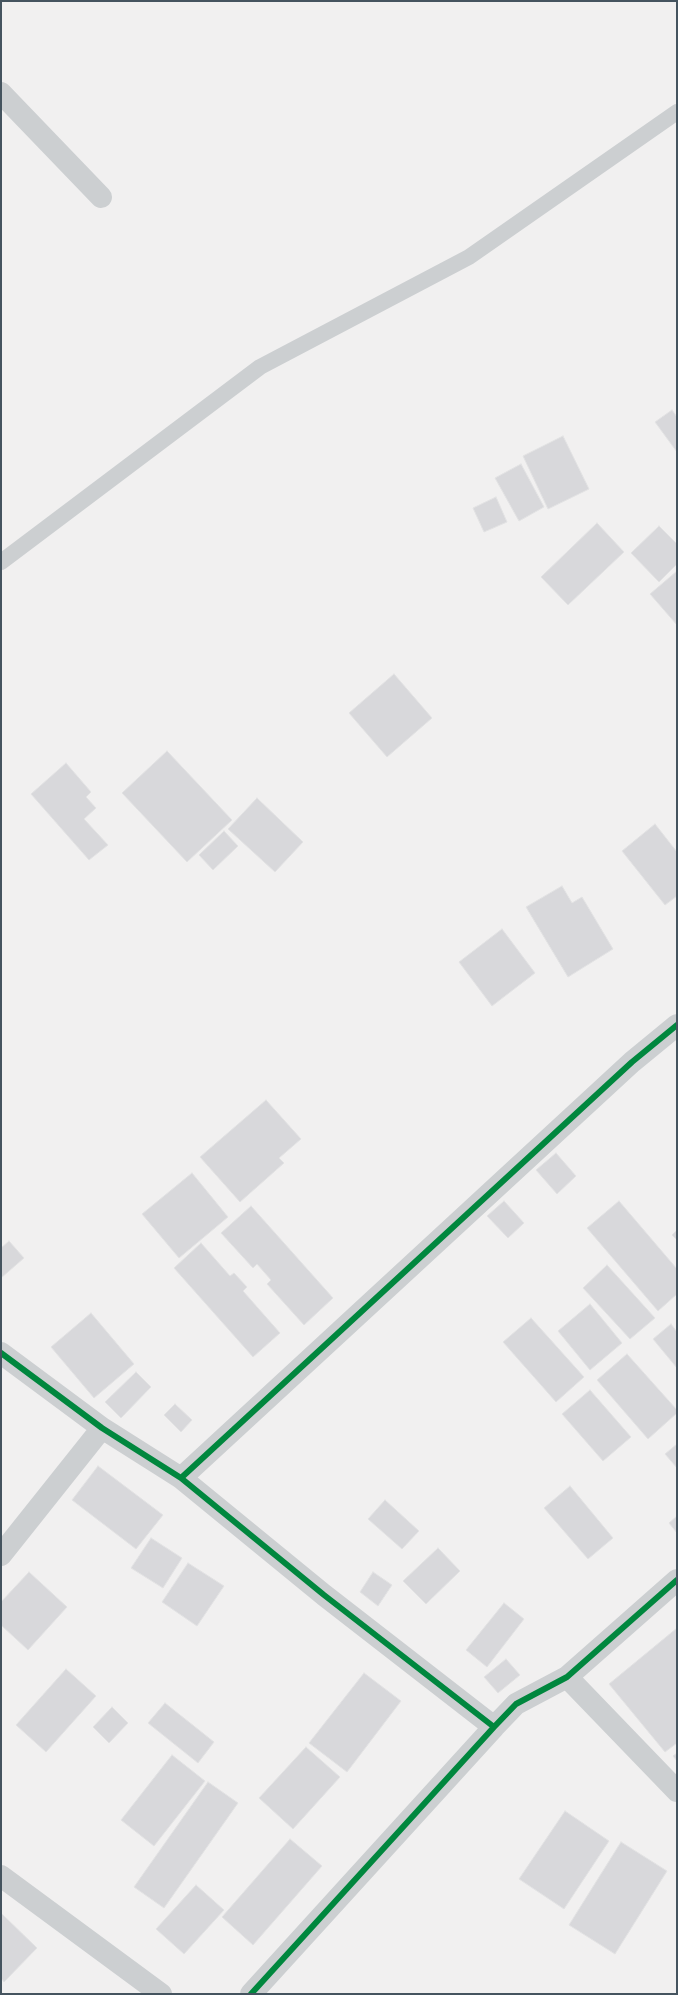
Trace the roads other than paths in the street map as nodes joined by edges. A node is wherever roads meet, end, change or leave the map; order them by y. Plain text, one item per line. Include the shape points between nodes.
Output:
1 (1, 93) edge
2 (677, 112) edge
3 (101, 197) dead end
4 (1, 562) edge
5 (677, 1025) edge
6 (1, 1353) edge
7 (102, 1428) junction
8 (181, 1478) junction
9 (1, 1555) edge
10 (677, 1580) edge
11 (566, 1677) junction
12 (494, 1727) junction
13 (677, 1792) edge
14 (1, 1876) edge
15 (161, 1994) edge
16 (251, 1994) edge

1 - 3 street
2 - 4 lane via 469,257 260,367
5 - 8 street via 632,1062
6 - 7 street
7 - 8 street
7 - 9 street
8 - 12 street via 324,1595
10 - 11 street
11 - 12 street via 516,1704
11 - 13 street
12 - 16 street
14 - 15 street

